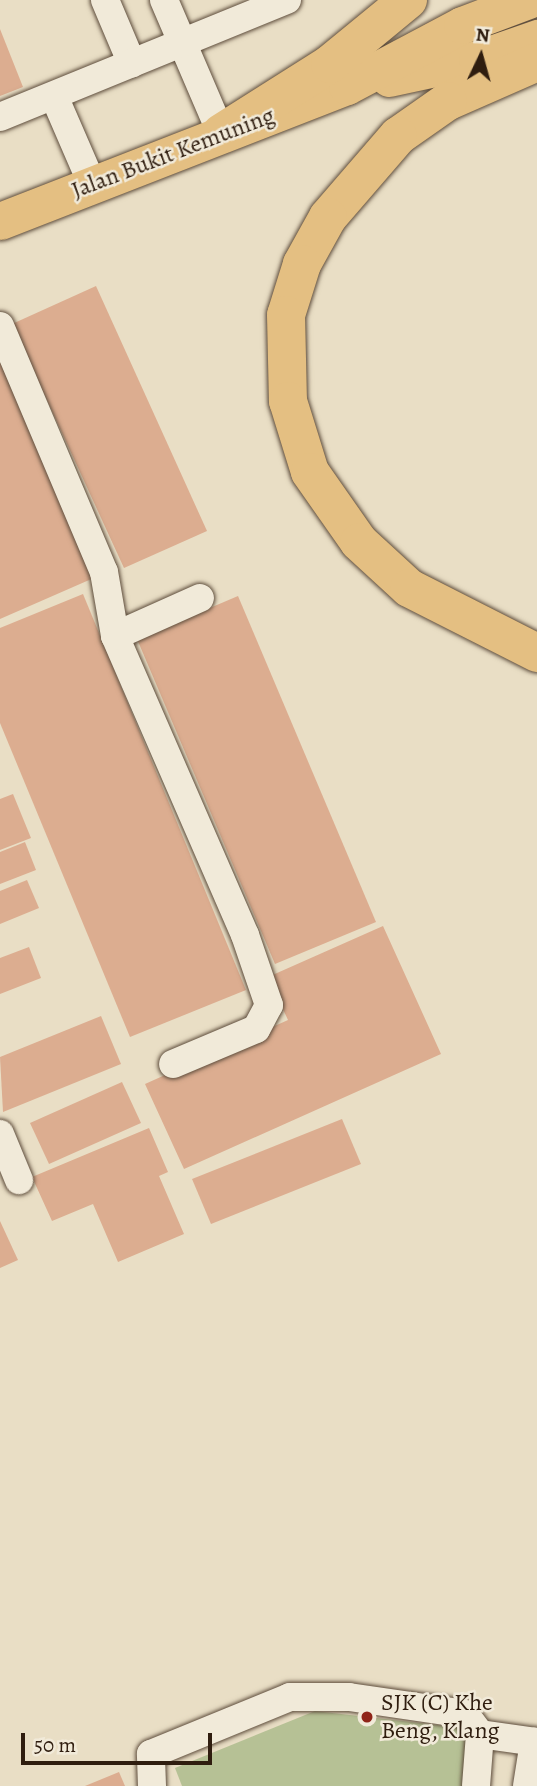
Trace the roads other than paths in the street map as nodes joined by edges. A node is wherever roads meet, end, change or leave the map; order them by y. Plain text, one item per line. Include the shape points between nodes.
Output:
1 (105, 0) edge
2 (164, 0) edge
3 (287, 0) edge
4 (408, 0) edge
5 (528, 0) edge
6 (537, 38) edge
7 (183, 44) junction
8 (537, 62) edge
9 (132, 64) junction
10 (347, 86) junction
11 (54, 96) junction
12 (0, 117) edge
13 (221, 132) junction
14 (92, 184) junction
15 (0, 221) edge
16 (0, 326) edge
17 (200, 598) dead end
18 (115, 636) junction
19 (537, 653) edge
20 (173, 1064) dead end
21 (0, 1135) edge
22 (19, 1180) dead end
23 (480, 1734) junction
24 (535, 1742) edge
25 (152, 1786) edge
26 (476, 1786) edge
27 (527, 1786) edge

1 - 9 street
2 - 7 street
3 - 7 street
4 - 13 highway via 330,64
5 - 10 main road, Jalan Bukit Kemuning via 462,25
6 - 10 main road, Jalan Bukit Kemuning via 477,60
7 - 9 street
7 - 13 street
8 - 19 highway via 448,101 398,136 328,217 302,264 286,315 291,413 310,472 359,542 409,588
9 - 11 street
10 - 13 main road, Jalan Bukit Kemuning
11 - 12 street
11 - 14 street
13 - 14 main road, Jalan Bukit Kemuning
14 - 15 main road, Jalan Bukit Kemuning
16 - 18 street via 104,572
17 - 18 street
18 - 20 street via 245,935 269,1005 256,1029
21 - 22 street
23 - 24 street
23 - 25 street via 465,1714 436,1706 290,1697 151,1754
23 - 26 street
24 - 27 street

